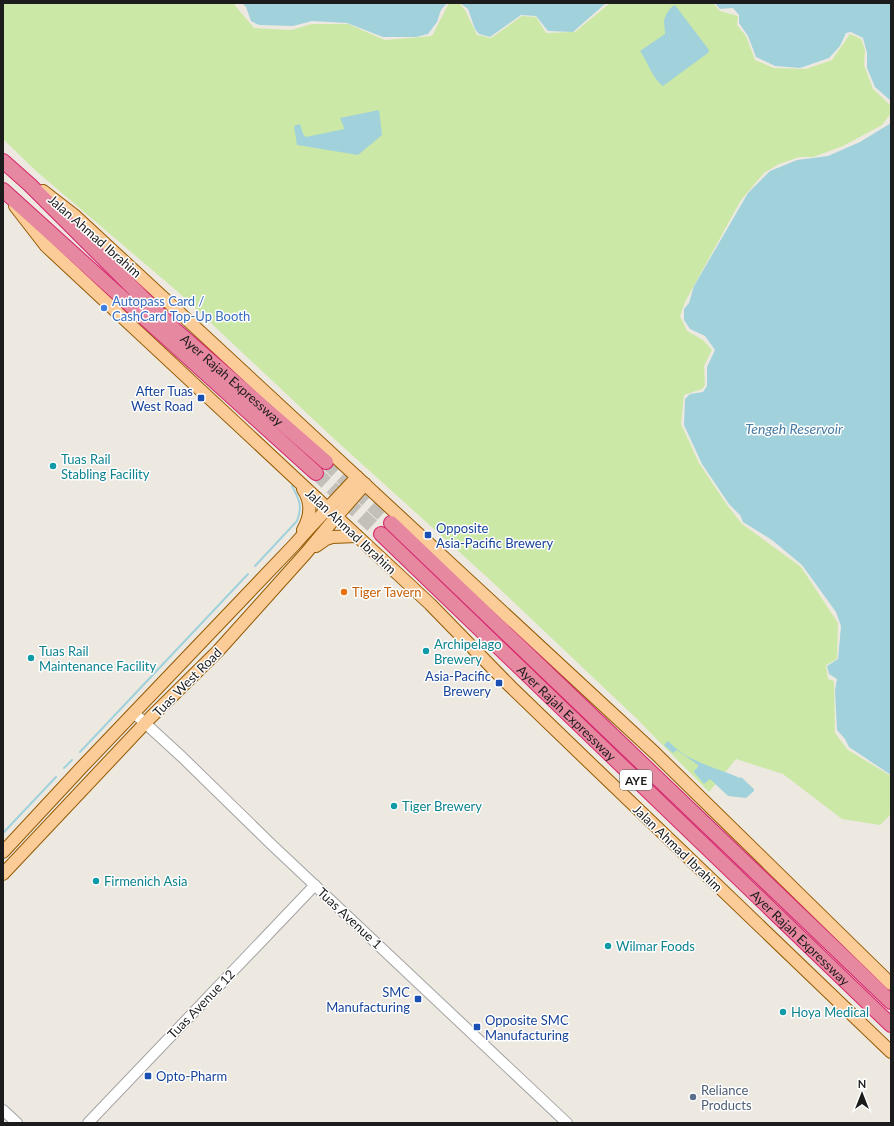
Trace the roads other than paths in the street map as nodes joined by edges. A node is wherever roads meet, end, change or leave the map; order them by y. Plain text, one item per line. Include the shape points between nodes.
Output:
1 (3, 161) edge
2 (30, 185) junction
3 (3, 191) edge
4 (326, 462) tunnel mouth
5 (316, 473) tunnel mouth
6 (361, 480) junction
7 (299, 483) junction
8 (332, 513) junction
9 (391, 523) tunnel mouth
10 (381, 534) tunnel mouth
11 (357, 536) junction
12 (295, 544) junction
13 (306, 553) junction
14 (134, 713) junction
15 (146, 723) junction
16 (3, 852) edge
17 (3, 874) edge
18 (315, 885) junction
19 (891, 984) edge
20 (891, 1002) edge
21 (891, 1025) edge
22 (891, 1052) edge
23 (3, 1110) edge
24 (17, 1123) edge
25 (88, 1123) edge
26 (567, 1123) edge

1 - 2 highway, Ayer Rajah Expressway
2 - 4 highway, Ayer Rajah Expressway via 174,328
2 - 6 main road, Jalan Ahmad Ibrahim via 41,189 74,215
3 - 5 highway, Ayer Rajah Expressway
3 - 7 main road, Jalan Ahmad Ibrahim via 46,246
6 - 8 main road, Tuas West Road
6 - 19 main road, Jalan Ahmad Ibrahim via 655,753
7 - 8 main road, Jalan Ahmad Ibrahim
7 - 12 main road via 308,496 310,509 305,526
8 - 11 main road, Jalan Ahmad Ibrahim
8 - 12 main road, Tuas West Road via 321,516
8 - 13 main road, Tuas West Road
9 - 20 highway, Ayer Rajah Expressway / AYE
10 - 21 highway, Ayer Rajah Expressway / AYE
11 - 13 main road via 332,537
11 - 22 main road, Jalan Ahmad Ibrahim
12 - 14 main road, Tuas West Road
13 - 15 main road, Tuas West Road via 218,651
14 - 15 street, Tuas Avenue 1
14 - 16 main road, Tuas West Road
15 - 17 main road, Tuas West Road
15 - 18 street, Tuas Avenue 1
18 - 25 street, Tuas Avenue 12
18 - 26 street, Tuas Avenue 1
23 - 24 street

